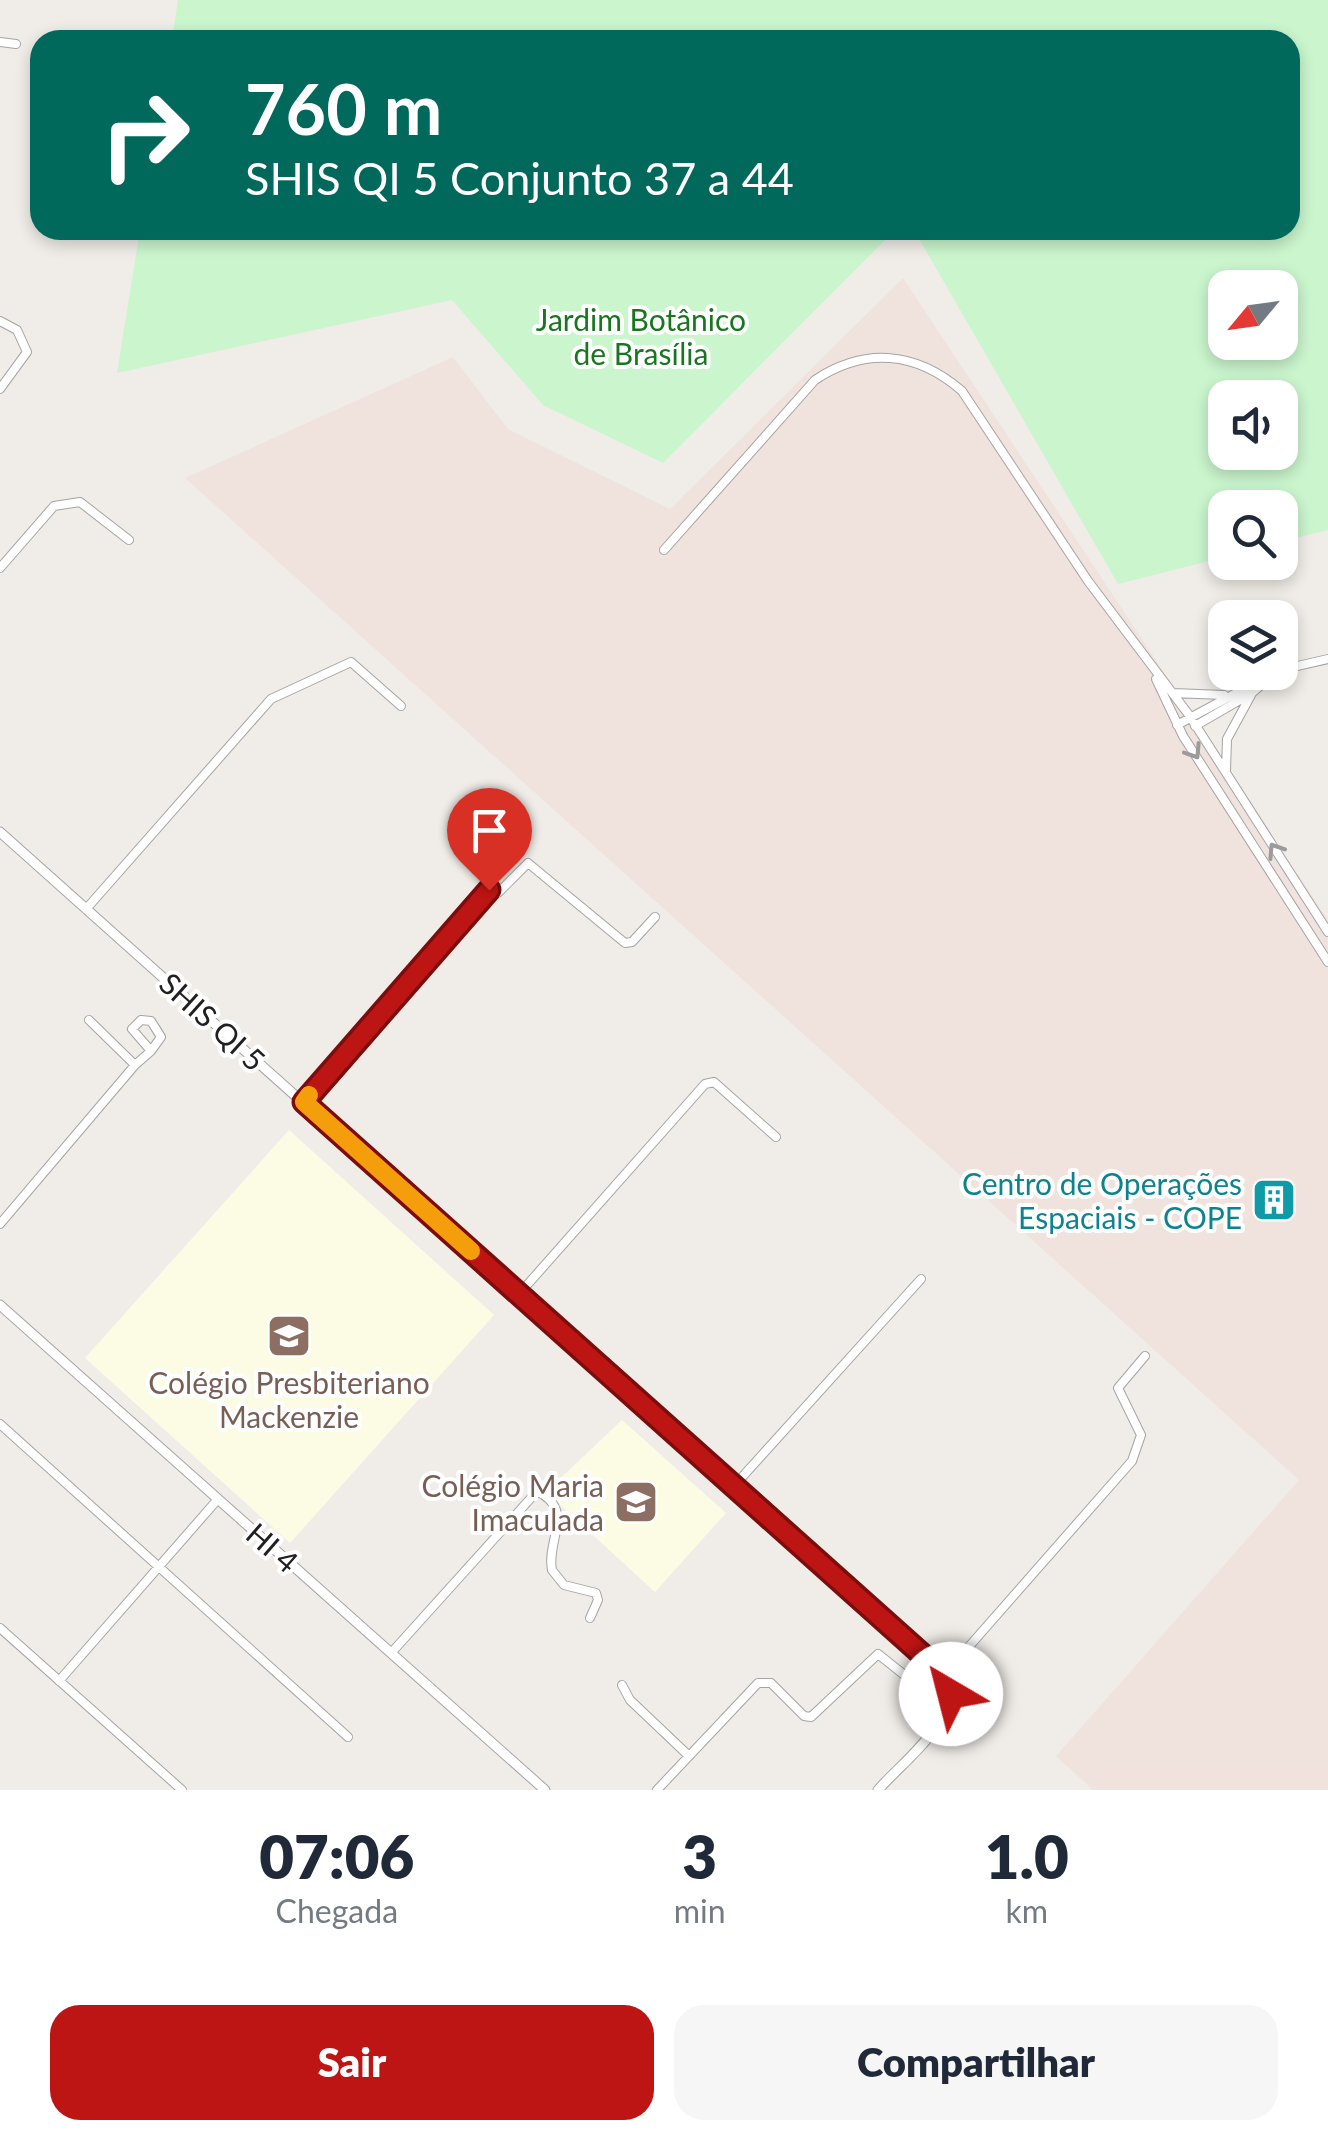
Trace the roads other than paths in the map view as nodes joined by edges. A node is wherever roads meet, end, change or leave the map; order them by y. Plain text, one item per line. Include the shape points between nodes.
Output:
1 (0, 42) edge
2 (16, 44) dead end
3 (0, 322) edge
4 (0, 389) edge
5 (128, 540) dead end
6 (664, 550) dead end
7 (0, 568) edge
8 (1328, 659) edge
9 (1150, 666) junction
10 (1298, 666) edge
11 (1238, 690) edge
12 (1256, 690) edge
13 (1172, 693) junction
14 (1252, 694) junction
15 (1228, 695) junction
16 (401, 706) dead end
17 (1189, 716) junction
18 (1176, 724) junction
19 (1195, 726) junction
20 (1226, 774) junction
21 (0, 832) edge
22 (87, 908) junction
23 (654, 917) dead end
24 (1328, 932) edge
25 (1328, 962) edge
26 (89, 1020) dead end
27 (151, 1051) dead end
28 (135, 1065) junction
29 (304, 1102) junction
30 (776, 1137) dead end
31 (0, 1224) edge
32 (921, 1279) dead end
33 (520, 1293) junction
34 (0, 1305) edge
35 (1145, 1356) dead end
36 (0, 1424) edge
37 (734, 1486) junction
38 (218, 1499) junction
39 (159, 1567) junction
40 (590, 1618) dead end
41 (0, 1628) edge
42 (392, 1652) junction
43 (944, 1674) junction
44 (59, 1681) junction
45 (622, 1685) dead end
46 (917, 1686) dead end
47 (348, 1737) dead end
48 (688, 1756) junction
49 (182, 1790) edge
50 (544, 1790) edge
51 (658, 1790) edge
52 (878, 1790) edge

1 - 2 street
3 - 4 street via 18,330 27,352
5 - 7 street via 80,502 54,506
6 - 9 street via 815,380 837,365 889,356 941,373 962,391
8 - 10 street
9 - 13 street
9 - 18 street
11 - 15 street
12 - 14 street
13 - 15 street
13 - 17 street
14 - 19 street
14 - 20 street via 1227,739
15 - 17 street
16 - 22 street via 352,662 270,699
17 - 18 street
17 - 19 street
18 -> 25 street
19 - 20 street
24 -> 20 street
21 - 22 street, SHIS QI 5
22 - 29 street, SHIS QI 5
23 - 29 street via 625,943 528,863 498,894 489,890
26 - 28 street
27 - 28 street
28 - 31 street
29 - 33 street, SHIS QI 5
30 - 33 street via 714,1082 704,1084
32 - 37 street
33 - 37 street, SHIS QI 5
34 - 38 street, HI 4
35 - 43 street via 1118,1388 1141,1435 1132,1462
36 - 39 street
37 - 43 street, SHIS QI 5
38 - 39 street
38 - 42 street, HI 4
39 - 44 street
39 - 47 street
40 - 42 street via 596,1593 564,1585 552,1570 560,1519 538,1490
41 - 44 street
42 - 50 street, HI 4
43 - 52 street via 951,1694 946,1714
44 - 49 street
45 - 48 street
46 - 48 street via 878,1654 811,1717 765,1681 747,1691
48 - 51 street

